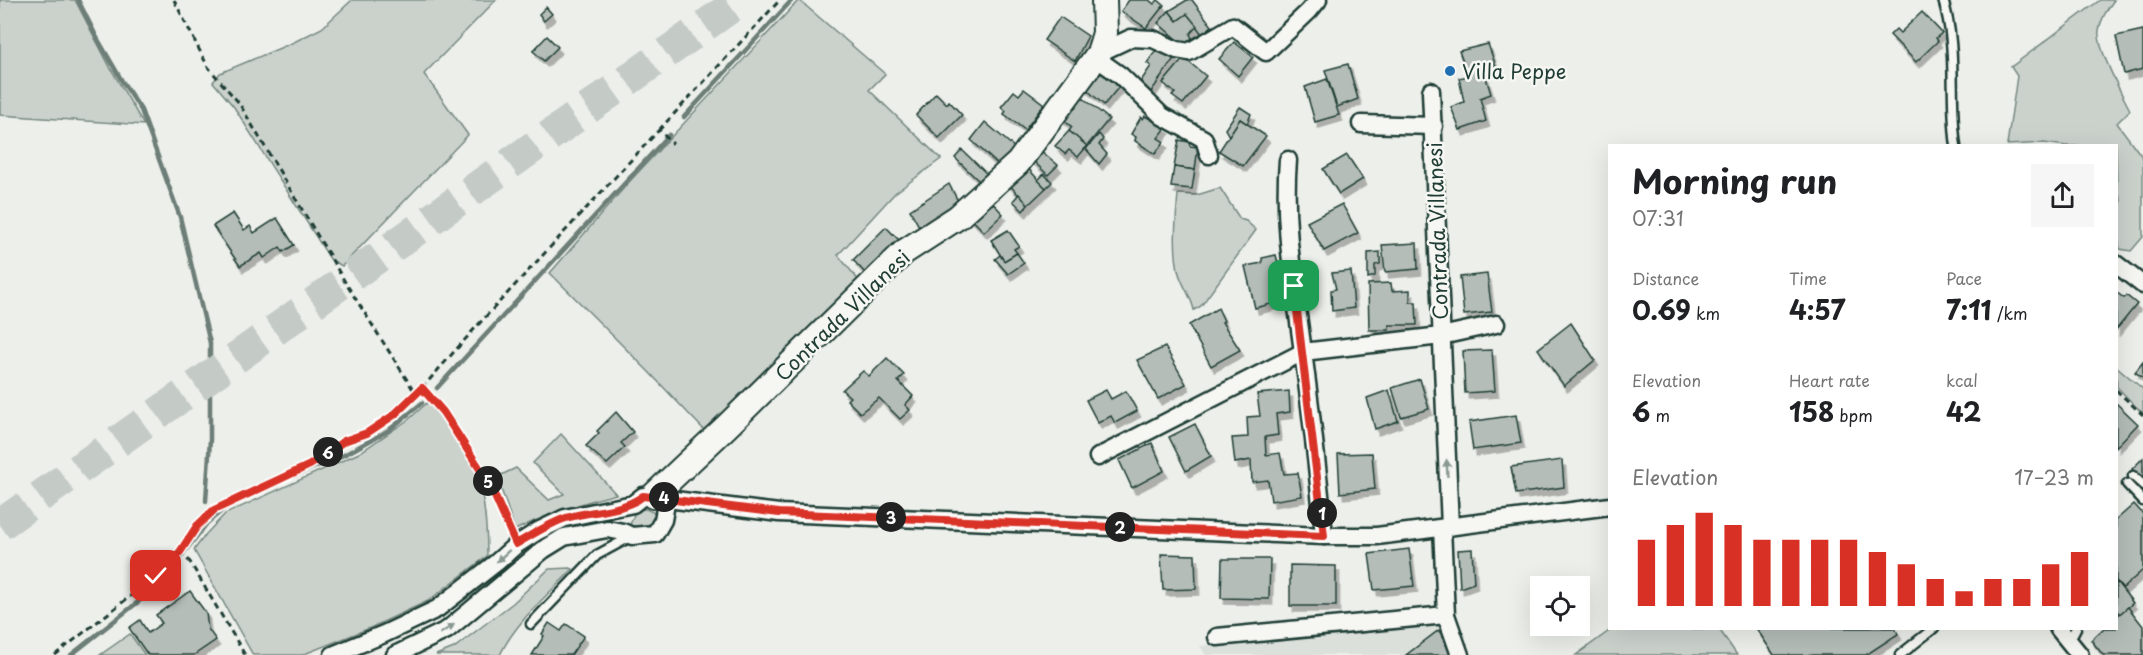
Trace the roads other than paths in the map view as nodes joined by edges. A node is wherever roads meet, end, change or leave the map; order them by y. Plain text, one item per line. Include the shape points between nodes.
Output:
1 (1104, 0) edge
2 (1318, 0) edge
3 (1943, 0) edge
4 (1097, 56) junction
5 (1431, 91) dead end
6 (1361, 124) dead end
7 (1434, 126) junction
8 (1956, 144) edge
9 (1209, 155) dead end
10 (1288, 160) dead end
11 (2118, 266) edge
12 (2143, 285) edge
13 (1496, 324) dead end
14 (1441, 336) junction
15 (1303, 352) junction
16 (1098, 457) dead end
17 (2133, 476) dead end
18 (2127, 484) dead end
19 (2143, 485) edge
20 (651, 499) junction
21 (2143, 501) edge
22 (1608, 506) edge
23 (1446, 527) junction
24 (627, 534) junction
25 (1324, 536) junction
26 (1446, 615) junction
27 (531, 624) dead end
28 (1931, 630) edge
29 (2072, 635) edge
30 (1217, 637) dead end
31 (333, 655) edge
32 (395, 655) edge
33 (1460, 655) edge
34 (1900, 655) edge
35 (2080, 655) edge

1 - 4 street, Contrada Villanesi via 1105,33
2 - 4 street, Contrada Villanesi via 1266,52 1233,26 1189,52 1153,39 1131,38
3 - 8 lane via 1953,61
4 - 9 street via 1162,116 1204,139
4 - 20 street, Contrada Villanesi via 1018,163 958,217 903,252
5 - 7 street, Contrada Villanesi
6 - 7 street, Contrada Villanesi
7 - 14 street, Contrada Villanesi
10 - 15 street via 1287,231
11 - 12 street
13 - 14 street, Contrada Villanesi
14 - 15 street, Contrada Villanesi
23 -> 14 street, Contrada Villanesi
15 - 16 street, Contrada Villanesi
15 - 25 street
17 - 19 lane
18 - 21 lane
20 - 24 street
20 - 24 street via 663,520 655,534
20 - 25 street via 779,513
20 -> 31 street via 566,518 538,531 516,544 437,609
22 - 23 street
23 - 25 street via 1377,536
23 - 26 street, Contrada Villanesi
24 - 27 lane via 597,555
32 -> 24 street via 447,630 564,537 607,529
26 - 30 street
26 - 33 street, Contrada Villanesi
28 - 34 lane
29 - 35 street

